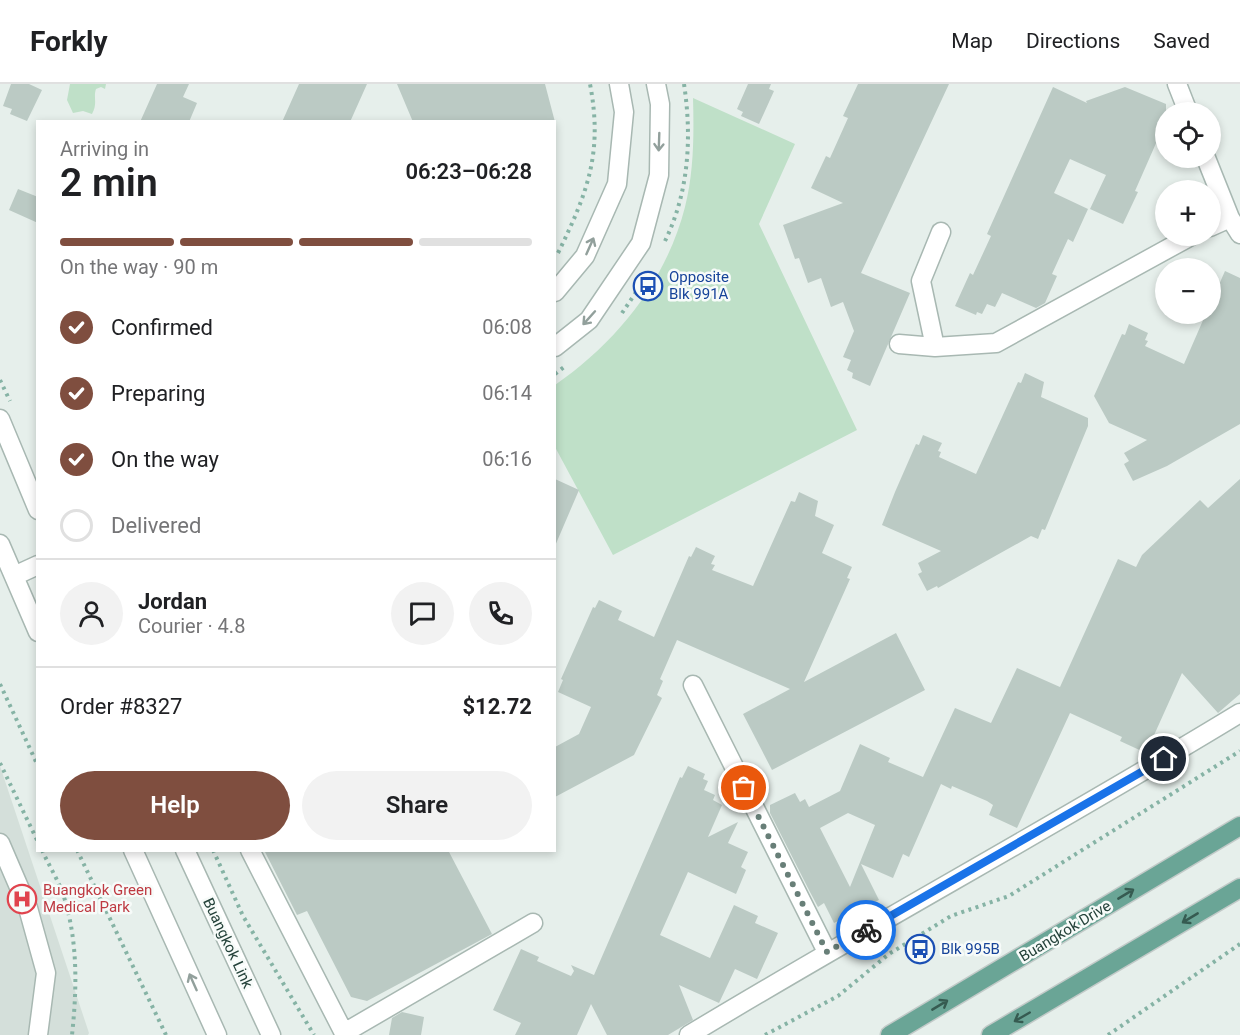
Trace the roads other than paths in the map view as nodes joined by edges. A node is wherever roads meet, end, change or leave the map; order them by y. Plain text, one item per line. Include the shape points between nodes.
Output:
1 (619, 84) edge
2 (656, 84) edge
3 (1177, 84) edge
4 (1184, 102) edge
5 (1210, 168) edge
6 (1230, 218) junction
7 (1221, 222) edge
8 (940, 232) dead end
9 (1240, 234) edge
10 (1173, 246) edge
11 (556, 291) edge
12 (899, 344) dead end
13 (556, 346) edge
14 (935, 347) junction
15 (0, 419) edge
16 (18, 462) junction
17 (36, 476) edge
18 (36, 505) edge
19 (0, 544) edge
20 (36, 566) edge
21 (14, 576) junction
22 (32, 606) edge
23 (36, 623) edge
24 (693, 685) dead end
25 (1240, 713) edge
26 (1240, 826) edge
27 (0, 843) edge
28 (134, 852) edge
29 (186, 852) edge
30 (251, 852) edge
31 (1240, 888) edge
32 (532, 923) dead end
33 (827, 952) junction
34 (344, 1034) edge
35 (38, 1035) edge
36 (217, 1035) edge
37 (271, 1035) edge
38 (689, 1035) edge
39 (890, 1035) edge
40 (991, 1035) edge

11 -> 1 street via 585,256 617,184 624,112
2 -> 13 street via 660,105 658,175 641,243 589,320
3 - 4 street
5 - 6 street
6 - 7 street
6 - 9 street
8 - 14 street via 921,281
10 - 14 street via 996,344
12 - 14 street
15 - 16 street
16 - 17 street
16 - 18 street
19 - 21 street
20 - 21 street
21 - 22 street
22 - 23 street
24 - 33 street
25 - 33 street
39 -> 26 main road, Buangkok Drive
27 - 35 street via 28,908 46,974
36 -> 28 street
29 - 37 street, Buangkok Link
30 - 34 street
31 -> 40 main road
32 - 34 street
33 - 38 street

